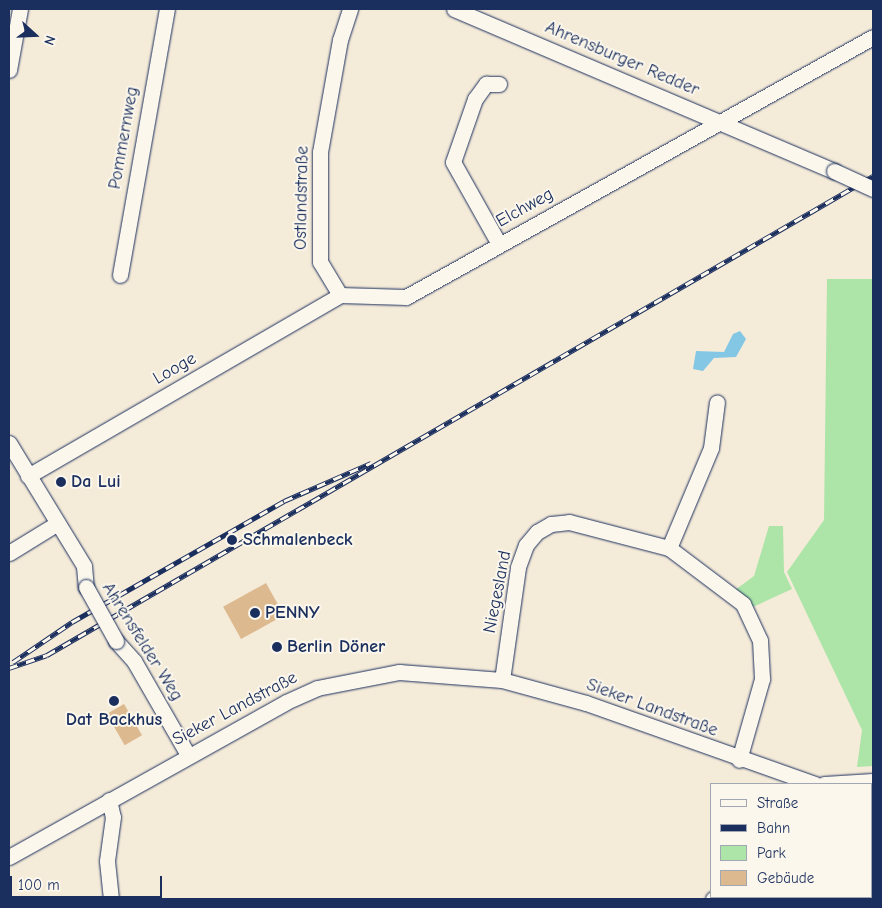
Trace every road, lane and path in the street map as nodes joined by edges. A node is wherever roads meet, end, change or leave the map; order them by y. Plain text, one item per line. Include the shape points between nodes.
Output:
1 (20, 9) edge
2 (168, 9) edge
3 (350, 9) edge
4 (454, 9) edge
5 (873, 37) edge
6 (9, 70) edge
7 (499, 84) dead end
8 (721, 121) junction
9 (873, 189) edge
10 (499, 244) junction
11 (120, 275) dead end
12 (340, 296) junction
13 (717, 402) dead end
14 (9, 443) edge
15 (28, 476) junction
16 (58, 523) junction
17 (669, 548) junction
18 (9, 553) edge
19 (502, 680) junction
20 (188, 755) junction
21 (739, 760) junction
22 (873, 781) edge
23 (812, 783) edge
24 (840, 783) edge
25 (109, 800) junction
26 (9, 857) edge
27 (111, 899) edge

1 - 6 street
2 - 11 street, Pommernweg
3 - 12 street, Ostlandstraße via 340,40 320,152 320,262
4 - 8 street, Ahrensburger Redder
5 - 8 street
7 - 10 street via 486,84 475,99 453,162
8 - 9 street, Ahrensburger Redder, bridge
8 - 10 street, Elchweg
10 - 12 street, Elchweg via 406,297
12 - 15 street, Looge
13 - 17 street via 711,448
14 - 15 street, Ahrensfelder Weg
15 - 16 street, Ahrensfelder Weg
16 - 18 street
16 - 20 street, Ahrensfelder Weg, bridge via 84,566 86,587 116,641 134,661
17 - 19 street, Niegesland via 569,522 551,524 537,532 518,567
17 - 21 street, Niegesland via 737,598 760,640 762,679
19 - 20 street, Sieker Landstraße via 399,672 354,679 286,702
19 - 21 street, Sieker Landstraße via 586,703
20 - 25 street, Sieker Landstraße
21 - 23 street, Sieker Landstraße
22 - 24 street
25 - 26 street, Sieker Landstraße
25 - 27 street via 113,817 107,861

